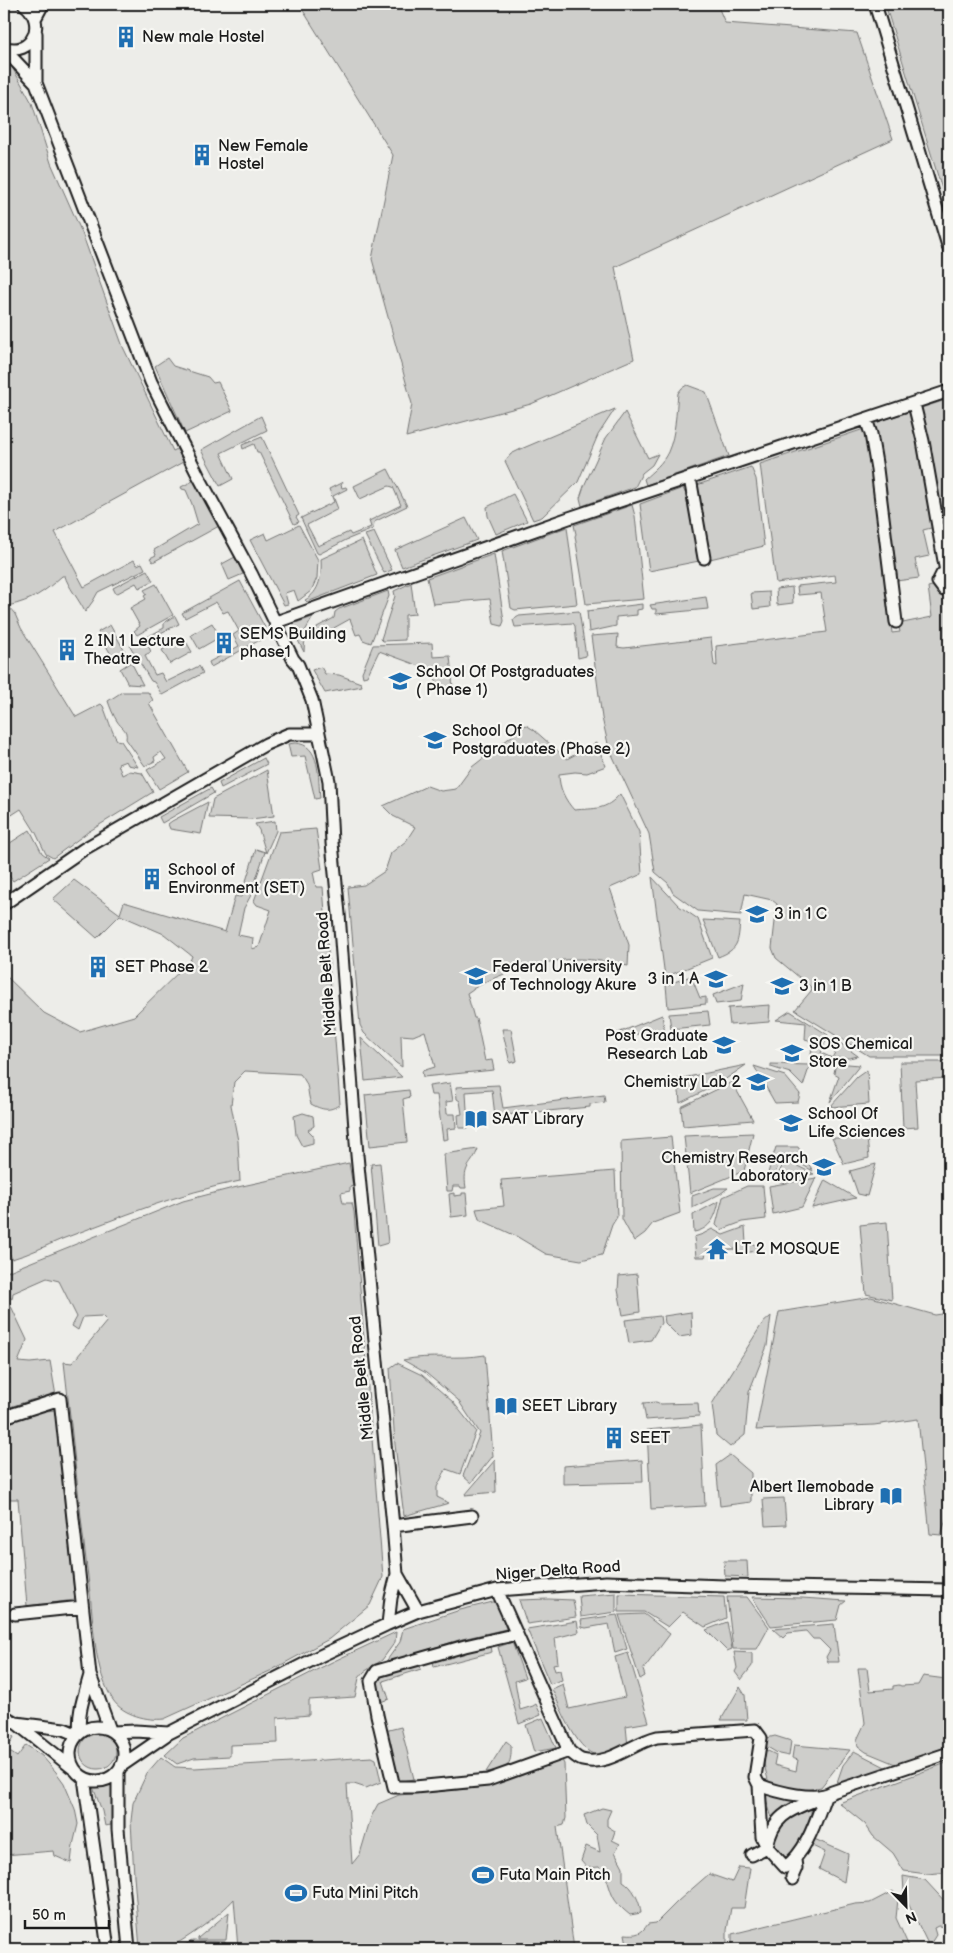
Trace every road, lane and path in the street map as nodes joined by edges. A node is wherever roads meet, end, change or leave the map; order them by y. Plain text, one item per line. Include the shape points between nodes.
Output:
1 (24, 4) edge
2 (43, 4) edge
3 (875, 4) edge
4 (36, 17) junction
5 (36, 33) junction
6 (4, 48) edge
7 (36, 83) junction
8 (949, 249) edge
9 (949, 391) edge
10 (914, 404) junction
11 (866, 419) junction
12 (690, 478) junction
13 (704, 558) dead end
14 (948, 572) edge
15 (949, 592) edge
16 (276, 622) junction
17 (896, 622) dead end
18 (319, 734) junction
19 (4, 904) edge
20 (4, 1417) edge
21 (472, 1516) dead end
22 (393, 1526) junction
23 (397, 1574) junction
24 (497, 1590) junction
25 (949, 1590) edge
26 (82, 1607) junction
27 (418, 1611) junction
28 (15, 1614) dead end
29 (388, 1624) junction
30 (517, 1634) junction
31 (90, 1675) junction
32 (4, 1716) edge
33 (16, 1723) junction
34 (111, 1731) junction
35 (79, 1733) junction
36 (170, 1733) junction
37 (569, 1751) junction
38 (949, 1753) edge
39 (120, 1768) junction
40 (80, 1774) junction
41 (759, 1785) junction
42 (825, 1796) junction
43 (767, 1846) junction
44 (752, 1855) dead end
45 (795, 1860) junction
46 (793, 1879) dead end
47 (108, 1949) edge
48 (130, 1949) edge

1 - 4 street
2 - 4 street
3 - 8 street
4 - 5 street
5 - 6 street via 21,48
5 - 7 street
6 - 7 street
7 - 16 street, Middle Belt Road via 151,382
9 - 10 street
10 - 11 street
10 - 14 street
11 - 12 street
11 - 17 street via 877,469
12 - 13 street
12 - 16 street
14 - 15 street via 942,574 938,582
16 - 18 street, Middle Belt Road via 312,700
18 - 19 street via 289,734 266,744 84,849
18 - 22 street, Middle Belt Road via 329,780 357,1155
20 - 26 street via 60,1399
21 - 22 street
22 - 23 street, Middle Belt Road
23 - 27 street, Middle Belt Road
23 - 29 street, Middle Belt Road
24 - 25 street, Niger Delta Road via 606,1582
24 - 27 street, Niger Delta Road
24 - 30 street
26 - 28 street
26 - 31 street
27 - 29 street, Niger Delta Road
29 - 36 street, Niger Delta Road
30 - 37 street
30 - 37 street via 377,1672 372,1681 374,1700 394,1786 488,1780
31 - 34 street
31 - 35 street via 78,1720
32 - 33 street
33 - 35 street
33 - 40 street
34 - 35 street via 99,1727
34 - 36 street
34 - 39 street via 120,1738 123,1747
35 - 40 street via 70,1753 71,1763
36 - 39 street, Niger Delta Road
37 - 41 street via 581,1760 598,1761 657,1737 755,1730 761,1738 755,1777
38 - 42 street
39 - 40 street via 102,1780
39 - 48 street via 118,1829
40 - 47 street via 92,1832
41 - 42 street via 778,1792
41 - 43 street via 762,1837
42 - 43 street via 783,1814 769,1832
42 - 45 street
43 - 44 street
43 - 45 street via 785,1867
45 - 46 street

